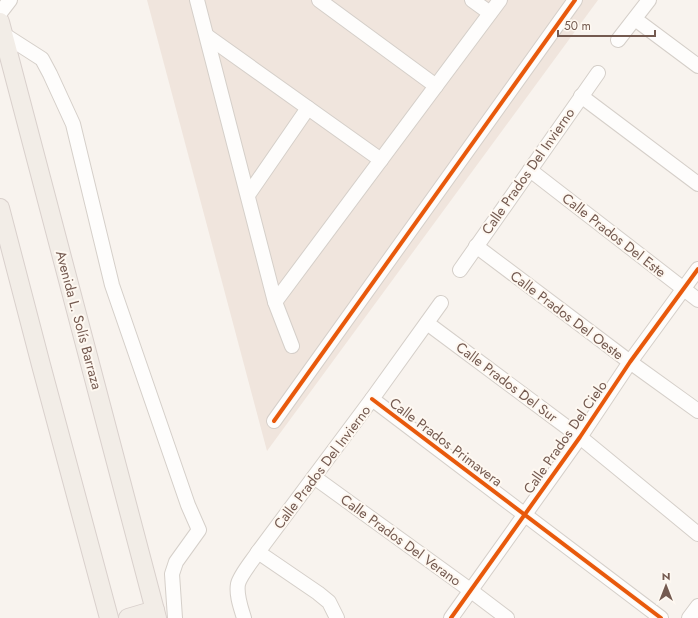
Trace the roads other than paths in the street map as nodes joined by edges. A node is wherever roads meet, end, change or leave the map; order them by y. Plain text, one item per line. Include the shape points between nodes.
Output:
1 (10, 0) edge
2 (197, 0) edge
3 (319, 0) edge
4 (472, 0) edge
5 (500, 0) edge
6 (575, 0) edge
7 (649, 0) edge
8 (0, 13) edge
9 (490, 13) junction
10 (635, 19) junction
11 (2, 28) edge
12 (207, 36) junction
13 (618, 40) dead end
14 (698, 66) edge
15 (598, 73) dead end
16 (436, 86) junction
17 (581, 96) junction
18 (308, 108) junction
19 (381, 160) junction
20 (530, 170) junction
21 (698, 184) edge
22 (248, 195) junction
23 (0, 208) edge
24 (476, 246) junction
25 (698, 269) edge
26 (460, 270) dead end
27 (683, 289) junction
28 (698, 300) edge
29 (275, 302) junction
30 (440, 303) dead end
31 (427, 323) junction
32 (292, 346) dead end
33 (630, 362) junction
34 (372, 400) junction
35 (698, 411) edge
36 (274, 421) dead end
37 (580, 437) junction
38 (314, 477) junction
39 (525, 515) junction
40 (698, 534) edge
41 (258, 552) junction
42 (470, 590) junction
43 (698, 606) edge
44 (156, 614) edge
45 (109, 618) edge
46 (128, 618) edge
47 (175, 618) edge
48 (244, 618) edge
49 (337, 618) edge
50 (451, 618) edge
51 (507, 618) edge
52 (661, 618) edge
53 (689, 618) edge

1 - 8 street
2 - 12 street
3 - 16 street
4 - 9 street
5 - 9 street
6 - 36 street
7 - 10 street
9 - 16 street
10 - 13 street
10 - 14 street
11 - 44 main road, Avenida L. Solís Barraza
11 - 47 street via 42,59 73,124 112,285 188,505 199,530 176,562 172,574
12 - 18 street
12 - 22 street
15 - 17 street, Calle Prados Del Invierno
16 - 19 street
17 - 20 street, Calle Prados Del Invierno
17 - 21 street
18 - 19 street
18 - 22 street
19 - 29 street
20 - 24 street, Calle Prados Del Invierno
20 - 27 street, Calle Prados Del Este
22 - 29 street
23 - 45 main road
24 - 26 street, Calle Prados Del Invierno
24 - 33 street, Calle Prados Del Oeste
25 - 27 street, Calle Prados Del Cielo
27 - 28 street, Calle Prados Del Este
27 - 33 street, Calle Prados Del Cielo
29 - 32 street
30 - 31 street, Calle Prados Del Invierno
31 - 34 street, Calle Prados Del Invierno
31 - 37 street, Calle Prados Del Sur
33 - 35 street, Calle Prados Del Oeste
33 - 37 street, Calle Prados Del Cielo
34 - 38 street, Calle Prados Del Invierno
34 - 39 street, Calle Prados Primavera
37 - 39 street, Calle Prados Del Cielo
37 - 40 street, Calle Prados Del Sur
38 - 41 street, Calle Prados Del Invierno
38 - 42 street, Calle Prados Del Verano
39 - 42 street, Calle Prados Del Cielo
39 - 52 street, Calle Prados Primavera
41 - 48 street, Calle Prados Del Invierno via 238,584 238,596
41 - 49 street via 329,602
42 - 50 street, Calle Prados Del Cielo
42 - 51 street, Calle Prados Del Verano
43 - 53 street
44 - 46 main road

